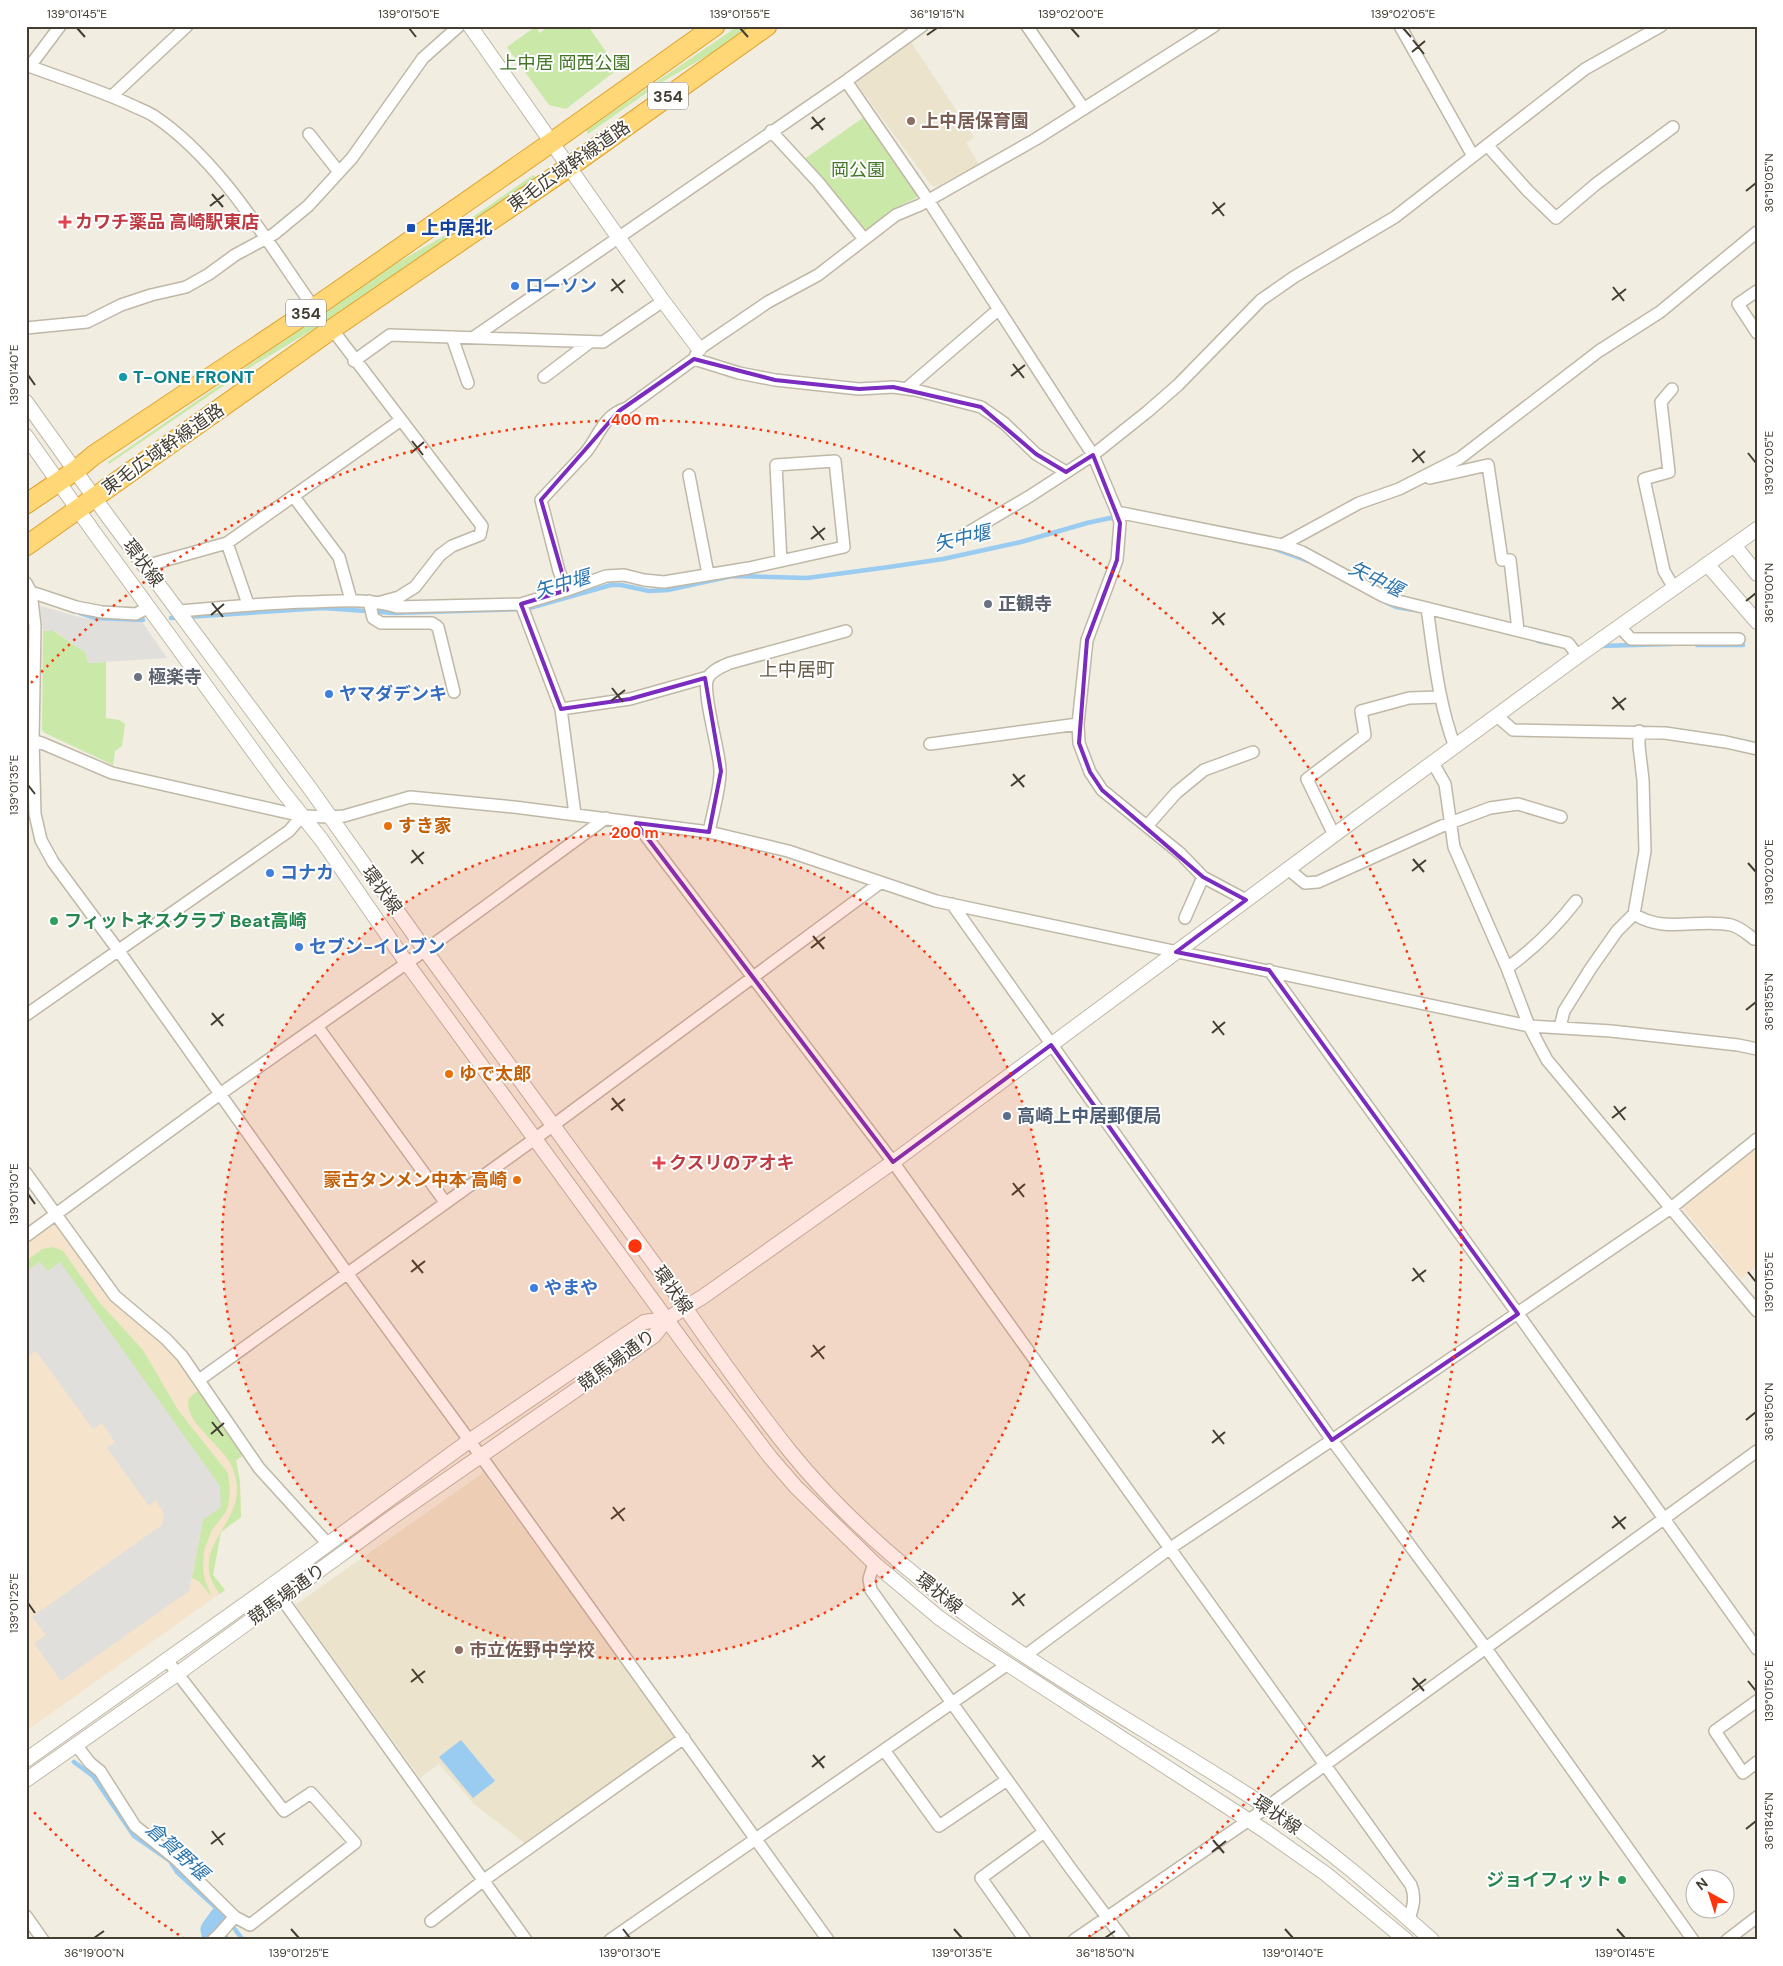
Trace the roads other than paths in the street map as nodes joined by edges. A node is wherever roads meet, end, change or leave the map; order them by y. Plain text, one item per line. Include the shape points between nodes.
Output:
1 (60, 26) edge
2 (188, 26) edge
3 (459, 26) edge
4 (470, 26) edge
5 (715, 26) edge
6 (767, 26) edge
7 (922, 26) edge
8 (1027, 26) edge
9 (1214, 26) edge
10 (1400, 26) edge
11 (1661, 26) edge
12 (1198, 30) edge
13 (28, 66) edge
14 (846, 81) junction
15 (112, 96) junction
16 (1084, 109) junction
17 (1673, 127) dead end
18 (771, 131) junction
19 (309, 134) dead end
20 (552, 142) junction
21 (1487, 145) junction
22 (1473, 156) junction
23 (569, 166) junction
24 (339, 172) junction
25 (928, 200) junction
26 (1757, 232) edge
27 (265, 239) junction
28 (619, 239) junction
29 (864, 240) junction
30 (1757, 291) edge
31 (662, 302) junction
32 (314, 308) junction
33 (998, 309) junction
34 (26, 328) edge
35 (332, 330) junction
36 (1757, 333) edge
37 (452, 337) junction
38 (474, 337) junction
39 (590, 342) junction
40 (696, 354) junction
41 (354, 361) junction
42 (544, 377) dead end
43 (468, 384) dead end
44 (906, 389) junction
45 (1672, 389) dead end
46 (26, 402) edge
47 (401, 420) junction
48 (26, 436) edge
49 (1093, 455) junction
50 (76, 470) junction
51 (1066, 472) junction
52 (689, 475) dead end
53 (59, 482) junction
54 (1413, 482) junction
55 (95, 497) junction
56 (294, 497) junction
57 (26, 504) edge
58 (78, 509) junction
59 (1117, 512) junction
60 (1757, 529) edge
61 (964, 535) dead end
62 (227, 543) junction
63 (1282, 545) junction
64 (1734, 545) junction
65 (26, 546) edge
66 (781, 561) junction
67 (1707, 564) junction
68 (145, 566) junction
69 (708, 574) junction
70 (1757, 574) edge
71 (29, 588) edge
72 (1674, 588) junction
73 (567, 590) junction
74 (351, 600) junction
75 (373, 603) junction
76 (248, 604) junction
77 (149, 607) junction
78 (1427, 608) junction
79 (523, 609) junction
80 (179, 611) junction
81 (1757, 622) edge
82 (1620, 627) junction
83 (1518, 630) junction
84 (846, 631) dead end
85 (1739, 639) dead end
86 (1578, 656) junction
87 (708, 677) junction
88 (454, 692) dead end
89 (1440, 697) junction
90 (561, 709) junction
91 (1497, 716) junction
92 (1078, 724) junction
93 (1639, 732) junction
94 (30, 739) edge
95 (930, 744) dead end
96 (1455, 747) junction
97 (1757, 749) edge
98 (26, 750) edge
99 (1253, 752) dead end
100 (1433, 763) junction
101 (575, 814) junction
102 (302, 816) junction
103 (330, 817) junction
104 (1561, 817) dead end
105 (606, 818) junction
106 (636, 823) junction
107 (1451, 824) junction
108 (1147, 826) junction
109 (709, 832) junction
110 (1334, 835) junction
111 (1288, 869) junction
112 (1203, 877) junction
113 (880, 883) junction
114 (1246, 900) junction
115 (1576, 902) dead end
116 (952, 904) junction
117 (1634, 914) junction
118 (1185, 918) dead end
119 (1757, 939) edge
120 (118, 950) junction
121 (425, 950) junction
122 (1176, 952) junction
123 (406, 962) junction
124 (1507, 968) junction
125 (1269, 970) junction
126 (753, 978) junction
127 (26, 1015) edge
128 (317, 1026) junction
129 (1529, 1026) junction
130 (1560, 1028) junction
131 (1051, 1045) junction
132 (1757, 1049) edge
133 (220, 1094) junction
134 (552, 1126) junction
135 (536, 1138) junction
136 (1757, 1139) edge
137 (893, 1162) junction
138 (26, 1173) edge
139 (445, 1202) junction
140 (1671, 1208) junction
141 (56, 1215) junction
142 (26, 1236) edge
143 (347, 1273) junction
144 (685, 1308) junction
145 (1757, 1311) edge
146 (1518, 1314) junction
147 (667, 1319) junction
148 (199, 1380) junction
149 (1332, 1440) junction
150 (469, 1441) junction
151 (1757, 1451) edge
152 (481, 1456) junction
153 (1663, 1519) junction
154 (328, 1544) junction
155 (1169, 1549) junction
156 (874, 1563) junction
157 (272, 1586) junction
158 (281, 1598) junction
159 (1486, 1647) junction
160 (1757, 1649) edge
161 (1026, 1655) junction
162 (167, 1660) junction
163 (1008, 1664) junction
164 (177, 1674) junction
165 (1757, 1701) edge
166 (952, 1703) junction
167 (684, 1738) junction
168 (76, 1745) junction
169 (884, 1750) junction
170 (26, 1760) edge
171 (1757, 1762) edge
172 (1324, 1764) junction
173 (26, 1780) edge
174 (1007, 1780) junction
175 (1266, 1806) junction
176 (1248, 1820) junction
177 (1044, 1832) junction
178 (755, 1839) junction
179 (484, 1880) junction
180 (26, 1916) edge
181 (1107, 1916) junction
182 (236, 1917) junction
183 (1757, 1917) edge
184 (1409, 1919) junction
185 (430, 1920) dead end
186 (43, 1940) edge
187 (213, 1940) edge
188 (526, 1940) edge
189 (610, 1940) edge
190 (828, 1940) edge
191 (1025, 1940) edge
192 (1074, 1940) edge
193 (1124, 1940) edge
194 (1406, 1940) edge
195 (1432, 1940) edge
196 (1693, 1940) edge
197 (1727, 1940) edge

1 - 13 street
2 - 15 street
3 - 24 street via 424,58
4 - 20 street
5 - 20 highway, 東毛広域幹線道路 / 354
6 - 23 highway, 東毛広域幹線道路 / 354
7 - 14 street
8 - 16 street
9 - 12 street
10 - 22 street
11 - 21 street via 1585,69
12 - 16 street
13 - 15 street
14 - 18 street
14 - 25 street
15 - 27 street via 152,115 200,153
16 - 25 street via 1036,140
17 - 21 street via 1556,218
18 - 28 street
18 - 29 street via 818,182
19 - 24 street
20 - 23 street
20 - 32 highway, 東毛広域幹線道路 / 354
21 - 22 street
22 - 49 street via 1395,217 1261,300 1178,385
23 - 28 street
23 - 35 highway, 東毛広域幹線道路 / 354
24 - 27 street via 308,206
25 - 29 street via 896,215
25 - 33 street
26 - 54 street via 1660,312 1599,351 1460,458
27 - 32 street
27 - 34 street via 186,287 120,305 87,322
28 - 31 street
28 - 38 street
29 - 40 street via 818,275 768,302
30 - 36 street via 1738,304
31 - 39 street via 603,342
31 - 40 street
32 - 50 highway, 東毛広域幹線道路 / 354
33 - 44 street
33 - 49 street
35 - 41 street
35 - 55 highway, 東毛広域幹線道路 / 354
37 - 38 street
37 - 41 street via 390,335
37 - 43 street
38 - 39 street
39 - 42 street
40 - 44 street via 738,373 775,380 859,389
40 - 73 street via 600,428 588,450 541,500
41 - 47 street
44 - 51 street via 981,407 1004,423 1036,454
45 - 72 street via 1661,402 1669,472 1644,479 1664,572
46 - 50 street, 環状線
47 - 56 street
47 - 75 street via 482,526 480,535 452,546 440,555 414,587 398,597
48 - 53 street, 環状線
49 - 51 street
49 - 59 street
50 - 53 highway, 東毛広域幹線道路 / 354
50 - 55 street, 環状線
51 - 61 street
52 - 69 street
53 - 57 highway, 東毛広域幹線道路 / 354
53 - 58 street, 環状線
54 - 63 street via 1359,503
54 - 83 street via 1488,465 1502,560 1510,560
55 - 58 highway, 東毛広域幹線道路 / 354
55 - 68 street, 環状線
56 - 62 street
56 - 74 street via 338,557
58 - 65 highway, 東毛広域幹線道路 / 354
58 - 77 street, 環状線
59 - 63 street
59 - 92 street via 1120,524 1117,560 1087,640
60 - 64 street
62 - 68 street
62 - 76 street
63 - 78 street via 1318,560 1383,596
64 - 67 street
64 - 70 street
66 - 66 street via 844,548 835,461 776,465
66 - 69 street
67 - 72 street
67 - 81 street
68 - 80 street, 環状線
69 - 73 street via 664,582 624,575 606,576
71 - 77 street via 76,607 102,612 136,614
71 - 94 street via 35,626
72 - 82 street
73 - 79 street
74 - 75 street
74 - 76 street
75 - 79 street via 397,607
75 - 88 street via 374,618 381,623 432,623 438,627
76 - 80 street
77 - 102 street, 環状線
78 - 83 street
78 - 89 street
79 - 90 street
80 - 103 street, 環状線
82 - 85 street via 1631,640
82 - 86 street
83 - 86 street via 1568,643
84 - 87 street via 730,663
86 - 91 street
87 - 90 street via 630,699
87 - 109 street via 709,708 721,771
89 - 96 street
89 - 110 street via 1409,698 1362,711 1364,735 1307,778
90 - 101 street
91 - 93 street via 1512,730
91 - 96 street
92 - 95 street
92 - 108 street via 1079,743 1090,772 1102,790
93 - 97 street via 1674,734
93 - 117 street via 1645,852
94 - 98 street
94 - 102 street via 112,773
94 - 120 street via 35,814 41,840 53,862
96 - 100 street
99 - 108 street via 1204,770 1176,793
100 - 107 street via 1444,784
100 - 110 street
101 - 103 street via 410,797
101 - 105 street
102 - 103 street
102 - 120 street via 289,831
102 - 123 street, 環状線
103 - 121 street, 環状線
104 - 107 street via 1518,804 1490,808
105 - 106 street
105 - 121 street
106 - 109 street
106 - 126 street
107 - 111 street via 1318,882 1305,883
107 - 124 street via 1454,846
108 - 112 street
109 - 113 street via 788,851
110 - 111 street
111 - 114 street
112 - 114 street
112 - 118 street
113 - 116 street
113 - 126 street
114 - 122 street
115 - 124 street via 1533,949
116 - 122 street
116 - 131 street
117 - 119 street via 1669,926 1730,925
117 - 130 street via 1617,931 1564,1011
120 - 127 street
120 - 133 street
121 - 123 street
121 - 134 street, 環状線
122 - 125 street
122 - 131 street
123 - 128 street
123 - 135 street, 環状線
124 - 129 street
125 - 129 street
125 - 146 street
126 - 134 street
126 - 137 street
128 - 133 street
128 - 139 street
129 - 130 street
129 - 140 street via 1547,1060
130 - 132 street via 1640,1034
131 - 137 street
131 - 149 street
133 - 141 street
133 - 143 street
134 - 135 street
134 - 144 street, 環状線
135 - 139 street
135 - 147 street, 環状線
136 - 140 street
137 - 144 street
137 - 155 street
138 - 141 street
139 - 143 street
140 - 145 street
140 - 146 street
141 - 142 street
141 - 148 street via 115,1296 166,1339
143 - 148 street
143 - 150 street
144 - 147 street
144 - 161 street, 環状線 via 789,1450 861,1526 950,1603
146 - 149 street
146 - 153 street
147 - 150 street, 競馬場通り via 644,1322
147 - 152 street, 競馬場通り via 654,1336
147 - 156 street, 環状線 via 796,1488
148 - 154 street via 259,1468
149 - 155 street
149 - 159 street
150 - 152 street
150 - 154 street, 競馬場通り
151 - 153 street
152 - 158 street, 競馬場通り
152 - 167 street
153 - 159 street
153 - 160 street
154 - 157 street, 競馬場通り
155 - 161 street
155 - 172 street
156 - 163 street, 環状線 via 938,1617
156 - 166 street via 869,1579 870,1590
157 - 158 street
157 - 162 street, 競馬場通り
158 - 164 street, 競馬場通り
158 - 179 street
159 - 172 street
159 - 196 street
161 - 175 street, 環状線
162 - 164 street
162 - 170 street, 競馬場通り
163 - 166 street
163 - 176 street, 環状線
164 - 168 street, 競馬場通り
164 - 182 street via 284,1811 311,1793 355,1843 250,1925
165 - 171 street via 1715,1731 1743,1773
166 - 169 street
166 - 174 street
167 - 178 street
167 - 179 street
168 - 173 street, 競馬場通り
168 - 182 street via 100,1771 135,1826 176,1859
169 - 174 street via 939,1826
169 - 178 street
172 - 175 street
172 - 184 street via 1411,1885 1414,1901
174 - 177 street
175 - 176 street
175 - 184 street, 環状線 via 1338,1858
176 - 181 street
176 - 194 street, 環状線 via 1326,1874
177 - 181 street
177 - 191 street via 982,1878
178 - 189 street
178 - 190 street
179 - 185 street
179 - 188 street
180 - 186 street
181 - 192 street
181 - 193 street
182 - 187 street
183 - 197 street
184 - 195 street, 環状線

